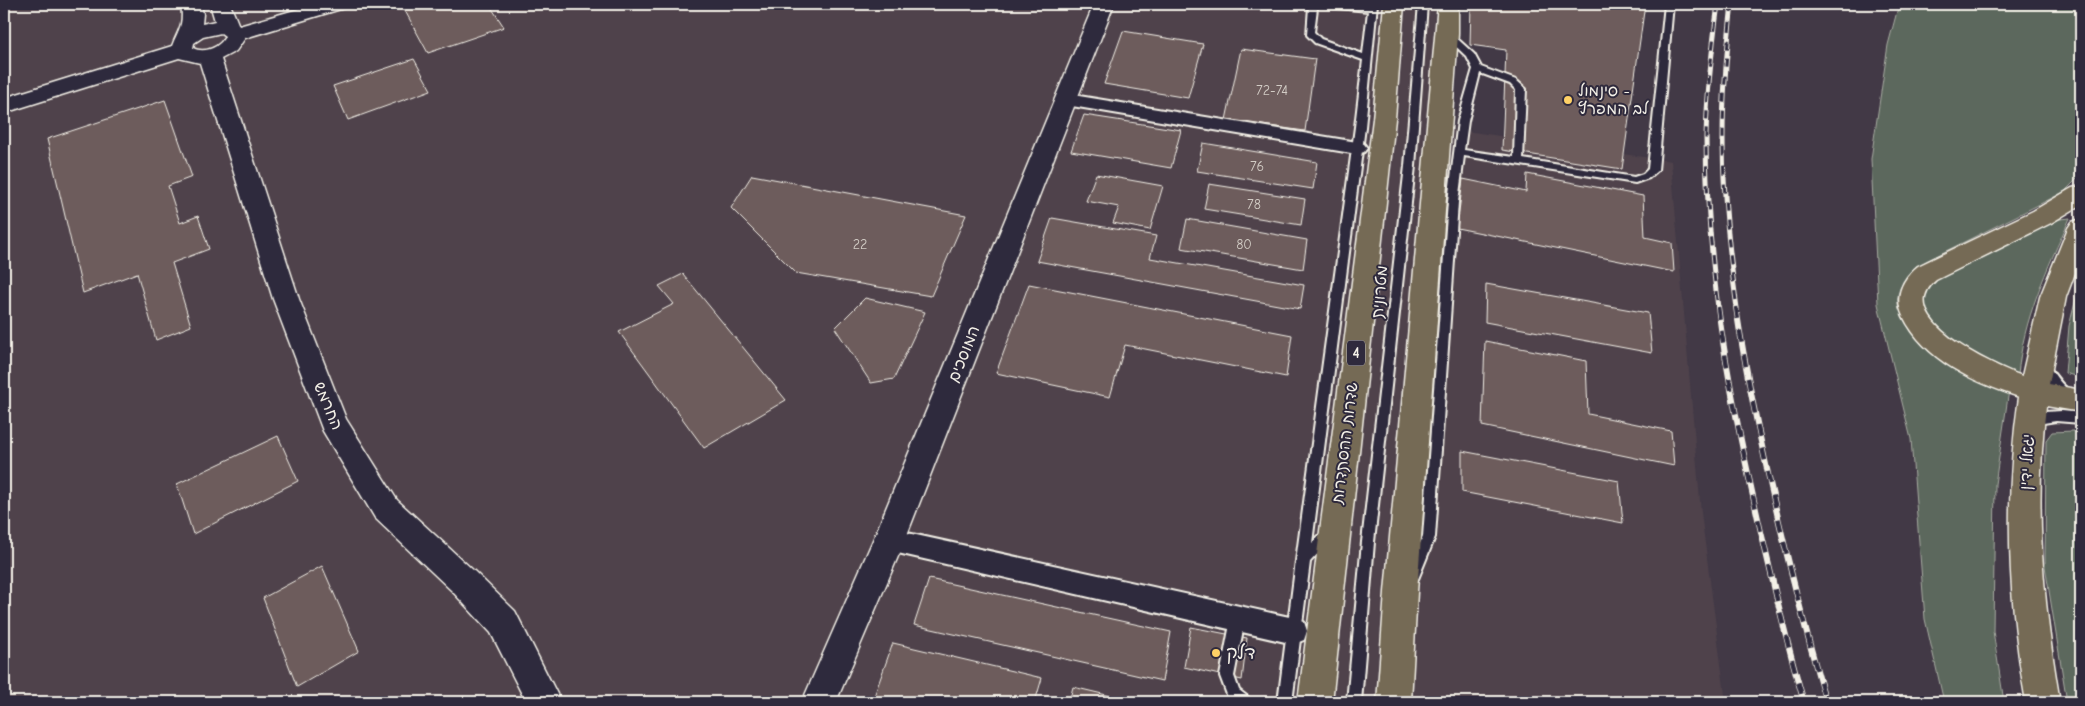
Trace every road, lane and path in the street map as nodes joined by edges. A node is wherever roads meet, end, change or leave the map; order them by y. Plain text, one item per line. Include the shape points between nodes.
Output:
1 (191, 4) edge
2 (220, 4) edge
3 (337, 4) edge
4 (1104, 4) edge
5 (1319, 4) edge
6 (1328, 4) edge
7 (1423, 4) edge
8 (1448, 4) edge
9 (1669, 4) edge
10 (1380, 5) edge
11 (232, 31) junction
12 (1447, 34) junction
13 (193, 48) junction
14 (1367, 58) junction
15 (1477, 69) junction
16 (1067, 100) junction
17 (4, 106) edge
18 (1372, 123) junction
19 (1357, 148) junction
20 (1459, 152) junction
21 (1518, 162) junction
22 (2081, 194) edge
23 (2081, 228) edge
24 (2040, 356) junction
25 (2032, 406) junction
26 (2079, 406) edge
27 (1335, 529) junction
28 (889, 540) junction
29 (1302, 561) junction
30 (1401, 592) junction
31 (1238, 619) junction
32 (1294, 631) junction
33 (544, 702) edge
34 (819, 702) edge
35 (1243, 702) edge
36 (1285, 702) edge
37 (1315, 702) edge
38 (1354, 702) edge
39 (1394, 702) edge
40 (2043, 702) edge

1 - 13 street, החרמש via 194,14
2 - 11 street
3 - 11 street
4 - 16 street, המוסכים
5 - 14 lane via 1313,7 1310,33 1318,41
6 - 10 lane
7 - 38 lane, מטרונית via 1410,166 1368,542
8 - 12 highway
9 - 21 lane via 1653,170 1635,180
10 - 14 lane
10 - 18 highway, שדרות ההסתדרות / 4
11 - 13 street via 232,43 226,48
12 - 15 lane via 1471,56
12 - 30 highway
13 - 17 street
13 - 33 street, החרמש via 332,423 386,509 503,622
14 - 18 lane
15 - 20 lane via 1463,121
15 - 21 lane via 1513,82 1521,89
16 - 19 street
16 - 28 street, המוסכים
18 - 19 lane
18 - 27 highway, שדרות ההסתדרות / 4
19 - 29 lane
20 - 21 lane
20 - 30 lane via 1447,259 1429,537 1416,570
22 - 25 highway via 2042,217 1927,273 1913,290 1911,301 1915,315 1936,341 1968,364 2009,382
23 - 24 highway, יגאל ידין via 2055,291
24 - 25 highway, יגאל ידין
24 - 26 lane via 2049,377
25 - 26 highway
25 - 40 highway, יגאל ידין via 2025,461 2025,537 2034,649
27 - 29 lane
27 - 37 highway, שדרות ההסתדרות / 4
28 - 31 street
28 - 34 street, המוסכים
29 - 32 lane
30 - 39 highway
31 - 32 street
31 - 35 lane via 1227,676 1234,695
32 - 36 lane

